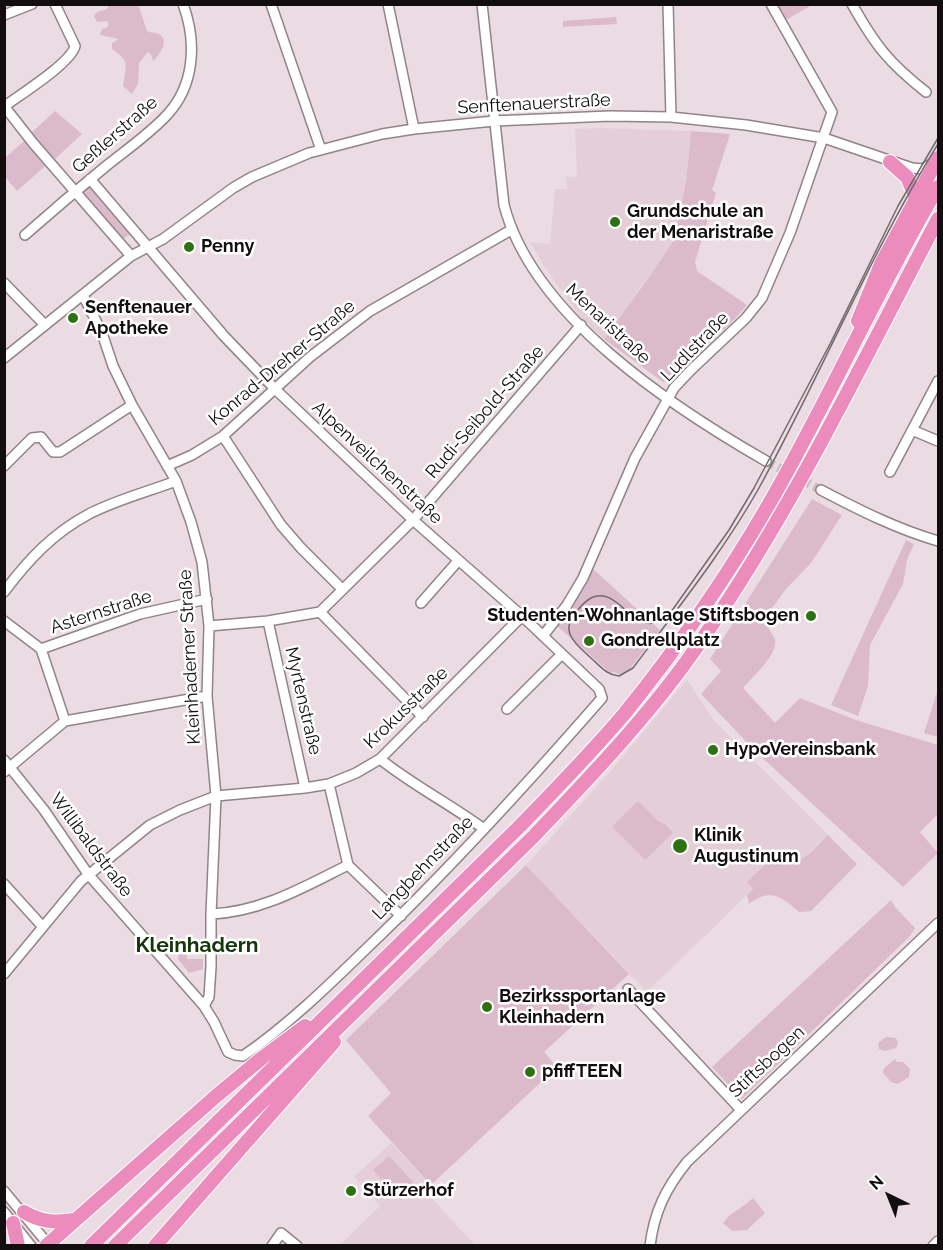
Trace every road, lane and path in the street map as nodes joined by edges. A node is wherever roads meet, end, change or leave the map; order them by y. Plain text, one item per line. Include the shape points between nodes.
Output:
1 (32, 4) edge
2 (55, 4) edge
3 (183, 4) edge
4 (271, 4) edge
5 (388, 4) edge
6 (482, 4) edge
7 (668, 4) edge
8 (771, 4) edge
9 (852, 4) edge
10 (4, 15) edge
11 (926, 92) dead end
12 (4, 106) edge
13 (671, 117) junction
14 (494, 121) junction
15 (414, 129) junction
16 (824, 138) junction
17 (321, 150) junction
18 (939, 157) edge
19 (890, 162) junction
20 (90, 179) junction
21 (939, 187) edge
22 (75, 192) junction
23 (916, 198) junction
24 (939, 219) edge
25 (939, 228) edge
26 (511, 230) junction
27 (25, 235) dead end
28 (927, 240) junction
29 (149, 248) junction
30 (131, 256) junction
31 (4, 283) edge
32 (83, 295) junction
33 (44, 324) junction
34 (581, 325) junction
35 (4, 358) edge
36 (939, 381) edge
37 (833, 384) junction
38 (275, 389) junction
39 (668, 399) junction
40 (132, 405) junction
41 (912, 430) junction
42 (223, 436) junction
43 (939, 441) edge
44 (766, 461) tunnel mouth
45 (4, 466) edge
46 (167, 466) junction
47 (890, 472) dead end
48 (176, 481) junction
49 (821, 490) tunnel mouth
50 (413, 520) junction
51 (939, 541) edge
52 (458, 561) junction
53 (342, 589) junction
54 (4, 592) edge
55 (207, 599) junction
56 (421, 603) dead end
57 (320, 612) junction
58 (522, 616) junction
59 (4, 621) edge
60 (268, 621) junction
61 (209, 626) junction
62 (543, 636) junction
63 (41, 649) junction
64 (562, 654) junction
65 (597, 687) joint
66 (207, 696) junction
67 (507, 709) dead end
68 (423, 717) junction
69 (65, 721) junction
70 (380, 759) junction
71 (7, 766) edge
72 (329, 784) junction
73 (305, 788) junction
74 (216, 796) junction
75 (484, 829) junction
76 (348, 865) junction
77 (88, 874) junction
78 (4, 884) edge
79 (211, 915) junction
80 (401, 916) junction
81 (939, 923) edge
82 (43, 927) junction
83 (6, 968) edge
84 (385, 980) junction
85 (628, 988) dead end
86 (346, 996) junction
87 (204, 1006) junction
88 (243, 1056) joint
89 (741, 1110) junction
90 (4, 1191) edge
91 (24, 1212) junction
92 (9, 1217) edge
93 (74, 1220) junction
94 (939, 1241) edge
95 (47, 1244) edge
96 (18, 1245) edge
97 (31, 1245) edge
98 (91, 1245) edge
99 (115, 1245) edge
100 (155, 1245) edge
101 (272, 1245) edge
102 (297, 1245) edge
103 (650, 1245) edge
104 (933, 1245) edge

1 - 10 street
2 - 12 street via 75,46 73,53
3 - 20 street, Geßlerstraße via 192,39 192,62 178,99 167,115
4 - 17 street
5 - 15 street
6 - 14 street, Menaristraße
7 - 13 street
8 - 16 street, Ludlstraße via 832,112
9 - 11 street via 884,54
12 - 22 street
13 - 14 street, Senftenauerstraße
13 - 16 street, Senftenauerstraße
14 - 15 street, Senftenauerstraße
14 - 26 street, Menaristraße via 504,205
15 - 17 street, Senftenauerstraße
16 - 19 street, Senftenauerstraße
16 - 39 street, Ludlstraße via 762,298 674,388
17 - 29 street, Senftenauerstraße via 252,177
18 - 19 street, Senftenauerstraße via 930,166 919,169
18 - 23 highway
19 - 23 highway via 907,177
20 - 22 street, Geßlerstraße
20 - 29 street, Alpenveilchenstraße
21 - 37 highway
22 - 27 street, Geßlerstraße
22 - 30 street
23 - 37 highway via 881,264
24 - 28 highway
25 - 28 highway
26 - 34 street, Menaristraße via 541,280
26 - 38 street, Konrad-Dreher-Straße via 370,311
28 - 84 highway via 796,490 688,660 640,720 533,837
29 - 30 street, Senftenauerstraße
29 - 38 street, Alpenveilchenstraße
30 - 32 street, Senftenauerstraße
31 - 33 street
32 - 33 street
32 - 40 street, Kleinhaderner Straße
33 - 35 street
34 - 39 street, Menaristraße
34 - 50 street, Rudi-Seibold-Straße
36 - 41 street
37 - 86 highway via 738,555 631,705 528,818
38 - 42 street, Konrad-Dreher-Straße
38 - 50 street, Alpenveilchenstraße
39 - 44 street, Menaristraße
39 - 62 street, Ludlstraße via 635,458 583,578
40 - 45 street via 60,452 53,452 41,437 32,438
40 - 46 street, Kleinhaderner Straße
41 - 43 street
41 - 47 street
42 - 46 street, Konrad-Dreher-Straße
42 - 53 street via 281,525
46 - 48 street, Kleinhaderner Straße
48 - 54 street via 90,513 33,555
48 - 55 street, Kleinhaderner Straße via 202,562
49 - 51 street via 905,530
50 - 52 street, Alpenveilchenstraße
50 - 53 street, Rudi-Seibold-Straße
52 - 56 street
52 - 58 street, Alpenveilchenstraße
53 - 57 street, Rudi-Seibold-Straße
55 - 61 street, Kleinhaderner Straße
55 - 63 street, Asternstraße via 140,614
57 - 60 street
57 - 68 street
58 - 62 street, Alpenveilchenstraße
58 - 68 street, Krokusstraße
59 - 63 street
60 - 61 street
60 - 73 street, Myrtenstraße
61 - 66 street, Kleinhaderner Straße
62 - 64 street, Alpenveilchenstraße
63 - 69 street
64 - 65 street, Alpenveilchenstraße
64 - 67 street
65 - 75 street, Langbehnstraße via 602,698
66 - 69 street
66 - 74 street, Kleinhaderner Straße
68 - 70 street, Krokusstraße
69 - 71 street
70 - 72 street, Krokusstraße
70 - 75 street
71 - 77 street, Willibaldstraße via 44,810
72 - 73 street, Krokusstraße
72 - 76 street
73 - 74 street, Krokusstraße
74 - 77 street, Krokusstraße via 150,825
74 - 79 street, Kleinhaderner Straße
75 - 80 street, Langbehnstraße
76 - 79 street via 264,905 233,914
76 - 80 street
77 - 82 street, Krokusstraße
77 - 87 street, Willibaldstraße
78 - 82 street
79 - 87 street, Kleinhaderner Straße via 209,997
80 - 88 street, Langbehnstraße via 329,985
81 - 89 street, Stiftsbogen
82 - 83 street, Krokusstraße
84 - 99 highway
84 - 100 highway via 284,1101
85 - 89 street
86 - 93 highway via 262,1058
86 - 98 highway
87 - 88 street, Willibaldstraße via 228,1052
89 - 103 street, Stiftsbogen via 699,1149 674,1180 658,1205
90 - 91 street
91 - 93 highway via 46,1222
91 - 95 street
92 - 96 highway
92 - 97 street
93 - 95 highway
94 - 104 street
101 - 102 street via 281,1233

